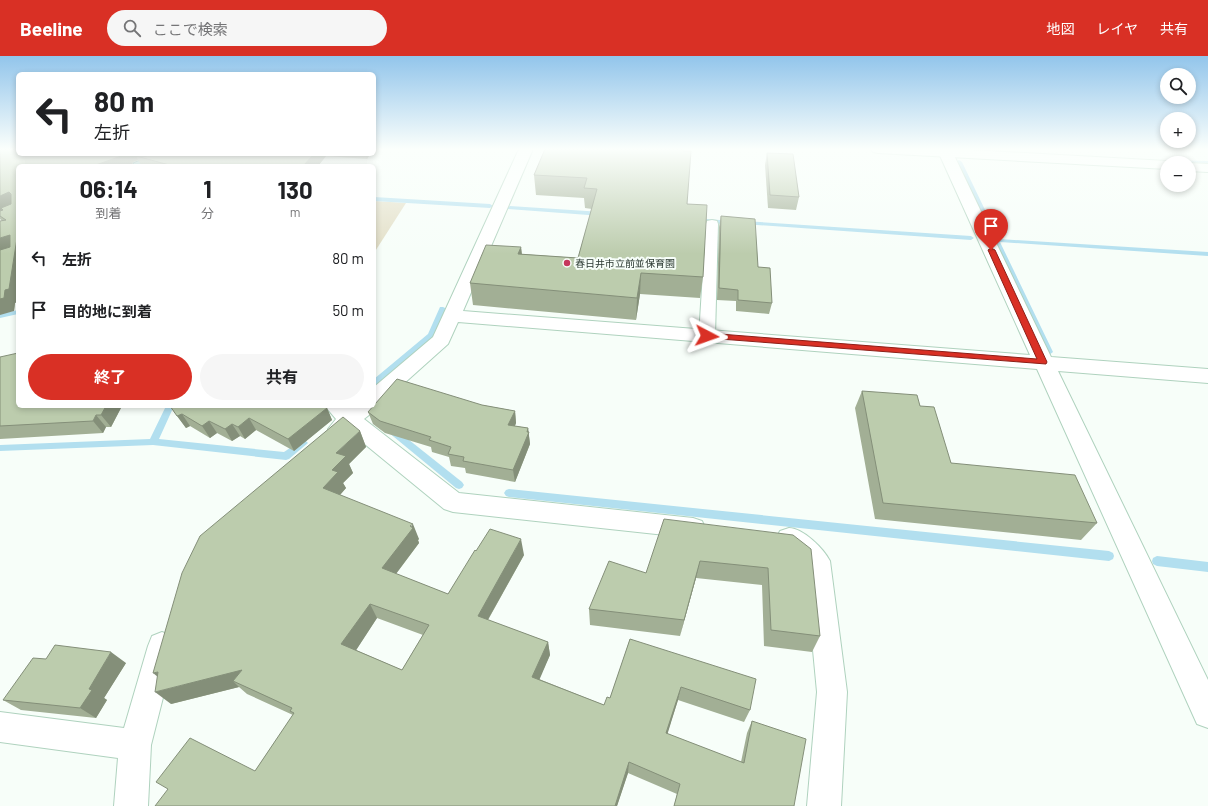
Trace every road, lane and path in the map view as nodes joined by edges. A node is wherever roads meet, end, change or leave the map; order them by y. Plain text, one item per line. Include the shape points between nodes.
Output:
1 (510, 184) edge
2 (960, 184) edge
3 (712, 224) dead end
4 (452, 316) junction
5 (707, 336) junction
6 (1043, 362) junction
7 (1208, 376) edge
8 (376, 397) edge
9 (350, 411) edge
10 (320, 445) edge
11 (714, 530) edge
12 (769, 537) edge
13 (168, 626) edge
14 (1208, 713) edge
15 (0, 726) edge
16 (135, 745) junction
17 (131, 806) edge
18 (824, 806) edge

1 - 4 street
2 - 6 street
3 - 5 lane
4 - 5 street
4 - 8 street via 441,340
5 - 6 street
6 - 7 street
6 - 14 street
9 - 10 street
9 - 11 street via 453,502
12 - 18 street via 793,539 817,561 832,692
13 - 16 street
15 - 16 street
16 - 17 street

